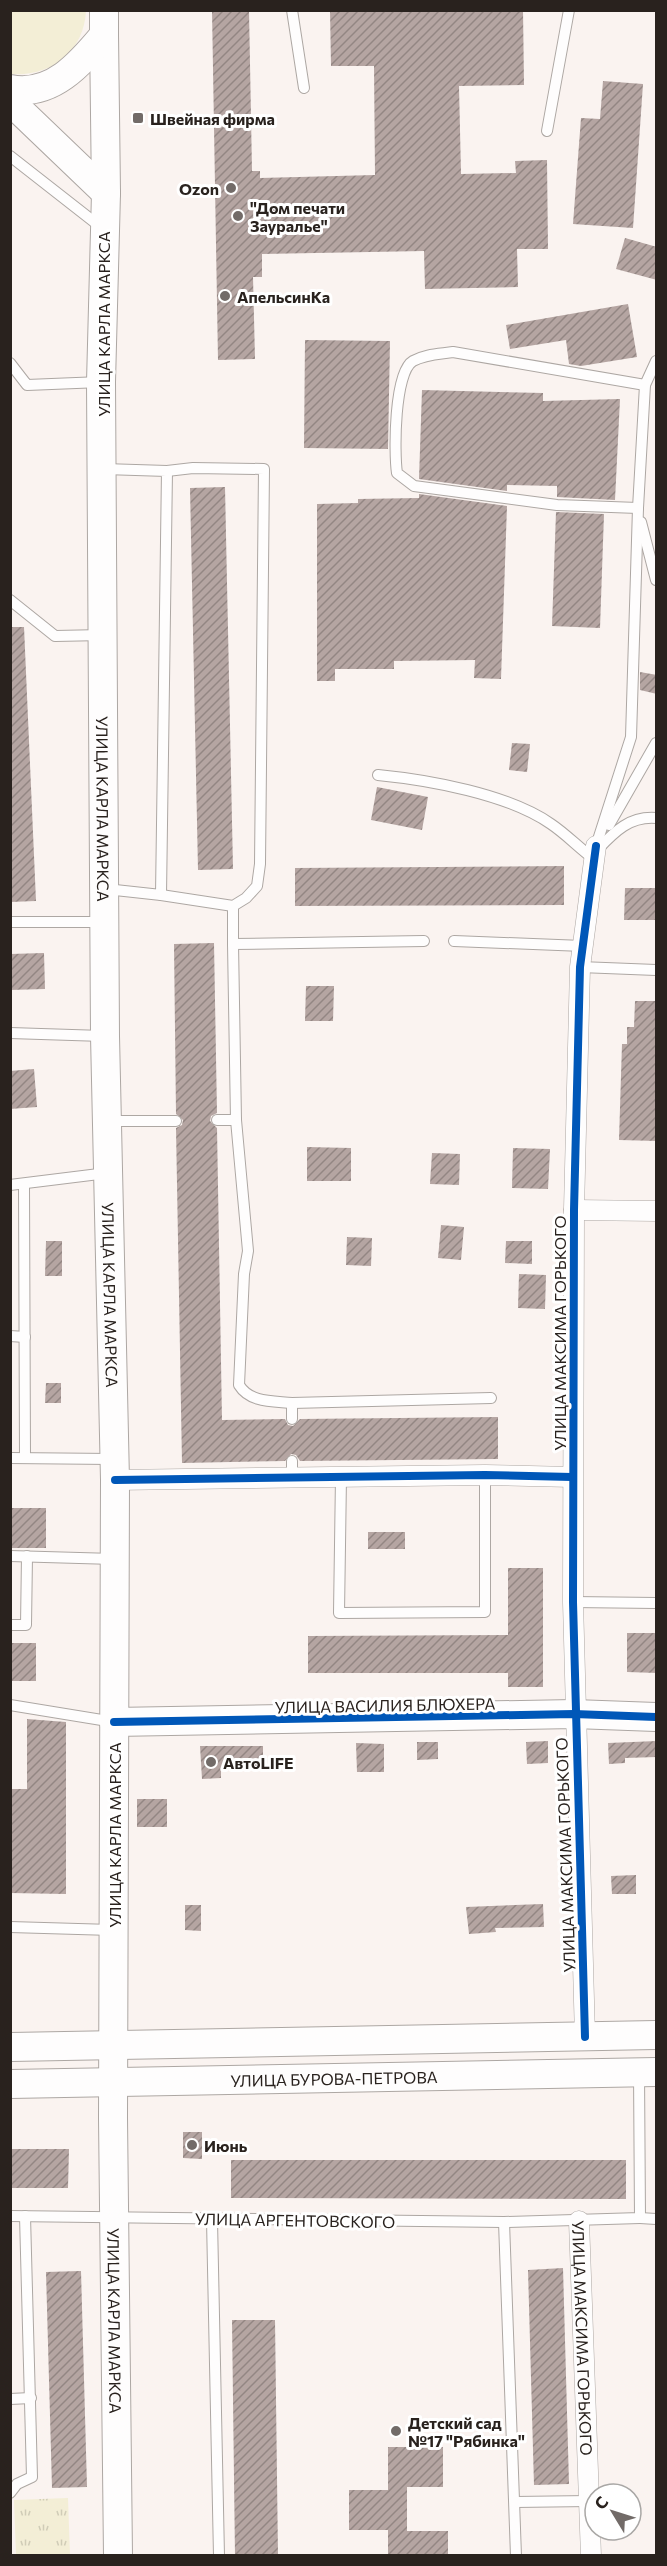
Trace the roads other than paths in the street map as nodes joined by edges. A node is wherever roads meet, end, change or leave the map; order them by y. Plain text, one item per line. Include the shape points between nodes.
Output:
1 (292, 10) edge
2 (568, 10) edge
3 (104, 23) edge
4 (304, 88) dead end
5 (10, 89) edge
6 (10, 101) edge
7 (547, 131) dead end
8 (10, 156) edge
9 (106, 193) junction
10 (104, 230) junction
11 (657, 361) edge
12 (10, 363) edge
13 (101, 382) junction
14 (645, 385) junction
15 (104, 469) junction
16 (167, 471) junction
17 (638, 508) junction
18 (657, 580) edge
19 (10, 600) edge
20 (104, 635) junction
21 (657, 743) edge
22 (378, 775) dead end
23 (657, 818) edge
24 (595, 852) junction
25 (106, 889) junction
26 (161, 895) junction
27 (233, 906) junction
28 (10, 922) edge
29 (106, 922) junction
30 (424, 941) dead end
31 (454, 941) dead end
32 (233, 944) junction
33 (583, 946) junction
34 (580, 967) junction
35 (657, 970) edge
36 (10, 1033) edge
37 (105, 1036) junction
38 (217, 1120) dead end
39 (236, 1120) junction
40 (106, 1121) junction
41 (176, 1121) dead end
42 (107, 1173) junction
43 (10, 1185) edge
44 (24, 1185) junction
45 (574, 1210) junction
46 (657, 1211) edge
47 (10, 1336) edge
48 (25, 1336) junction
49 (491, 1398) dead end
50 (292, 1403) junction
51 (292, 1419) dead end
52 (10, 1458) edge
53 (25, 1458) junction
54 (114, 1470) junction
55 (485, 1475) junction
56 (341, 1477) junction
57 (572, 1477) junction
58 (10, 1556) edge
59 (27, 1556) junction
60 (115, 1558) junction
61 (573, 1602) junction
62 (657, 1604) edge
63 (10, 1625) edge
64 (10, 1705) edge
65 (574, 1714) junction
66 (657, 1717) edge
67 (114, 1722) junction
68 (10, 1927) edge
69 (114, 1930) junction
70 (657, 2035) edge
71 (585, 2037) junction
72 (115, 2046) junction
73 (10, 2048) edge
74 (648, 2072) edge
75 (114, 2083) junction
76 (10, 2084) edge
77 (10, 2216) edge
78 (25, 2216) junction
79 (114, 2216) junction
80 (640, 2218) junction
81 (657, 2219) edge
82 (212, 2220) junction
83 (579, 2221) junction
84 (504, 2222) junction
85 (31, 2398) junction
86 (10, 2399) edge
87 (588, 2482) edge
88 (10, 2493) edge
89 (583, 2501) edge
90 (515, 2502) junction
91 (118, 2556) edge
92 (219, 2556) edge
93 (516, 2556) edge

1 - 4 lane
2 - 7 lane
3 - 5 main road via 81,63 61,79 38,88
3 - 9 main road, УЛИЦА КАРЛА МАРКСА
6 - 9 main road
8 - 10 lane
9 - 10 main road, УЛИЦА КАРЛА МАРКСА
10 - 13 main road, УЛИЦА КАРЛА МАРКСА
11 - 14 lane
12 - 13 lane via 27,385
13 - 15 main road, УЛИЦА КАРЛА МАРКСА
14 - 17 lane
14 - 17 lane via 453,352 429,355 411,362 402,374 394,454 397,473 414,486 557,505
15 - 16 lane
15 - 20 main road, УЛИЦА КАРЛА МАРКСА
16 - 26 lane
16 - 27 lane via 264,469 260,864 257,886
17 - 18 lane
17 - 24 lane via 631,737
19 - 20 lane via 55,636
20 - 25 main road, УЛИЦА КАРЛА МАРКСА
21 - 24 lane
22 - 24 lane via 420,779 525,810
23 - 24 lane via 640,817 612,834
24 - 33 street, УЛИЦА МАКСИМА ГОРЬКОГО
25 - 26 lane
25 - 29 main road, УЛИЦА КАРЛА МАРКСА
26 - 27 lane
27 - 32 lane
28 - 29 lane
29 - 37 main road, УЛИЦА КАРЛА МАРКСА
30 - 32 lane
31 - 33 lane
32 - 39 lane
33 - 34 street, УЛИЦА МАКСИМА ГОРЬКОГО
34 - 35 lane
34 - 45 street, УЛИЦА МАКСИМА ГОРЬКОГО
36 - 37 lane
37 - 40 main road, УЛИЦА КАРЛА МАРКСА
38 - 39 lane
39 - 50 lane via 248,1251 239,1385 263,1401
40 - 41 lane
40 - 42 main road, УЛИЦА КАРЛА МАРКСА
42 - 44 lane
42 - 54 main road, УЛИЦА КАРЛА МАРКСА
43 - 44 lane
44 - 48 lane
45 - 46 street
45 - 57 street, УЛИЦА МАКСИМА ГОРЬКОГО
47 - 48 lane
48 - 53 lane
49 - 50 lane
50 - 51 lane
52 - 53 lane
53 - 54 lane
54 - 56 street via 292,1469
54 - 60 main road, УЛИЦА КАРЛА МАРКСА
55 - 56 street
55 - 56 lane via 485,1612 339,1612
55 - 57 street
57 - 61 street, УЛИЦА МАКСИМА ГОРЬКОГО
58 - 59 lane
59 - 60 lane
59 - 63 lane via 26,1625
60 - 67 main road, УЛИЦА КАРЛА МАРКСА
61 - 62 lane
61 - 65 street, УЛИЦА МАКСИМА ГОРЬКОГО
64 - 67 lane
65 - 66 main road, УЛИЦА ВАСИЛИЯ БЛЮХЕРА
65 - 67 main road, УЛИЦА ВАСИЛИЯ БЛЮХЕРА
65 - 71 street, УЛИЦА МАКСИМА ГОРЬКОГО
67 - 69 main road, УЛИЦА КАРЛА МАРКСА
68 - 69 lane
69 - 72 main road, УЛИЦА КАРЛА МАРКСА
70 - 71 main road
71 - 72 main road
72 - 73 main road
72 - 75 main road, УЛИЦА КАРЛА МАРКСА
74 - 75 main road, УЛИЦА БУРОВА-ПЕТРОВА
74 - 80 lane
75 - 76 main road, УЛИЦА БУРОВА-ПЕТРОВА
75 - 79 main road, УЛИЦА КАРЛА МАРКСА
77 - 78 lane, УЛИЦА АРГЕНТОВСКОГО
78 - 79 lane, УЛИЦА АРГЕНТОВСКОГО
78 - 85 lane
79 - 82 lane, УЛИЦА АРГЕНТОВСКОГО
79 - 91 main road, УЛИЦА КАРЛА МАРКСА
80 - 81 lane, УЛИЦА МАКСИМА ГОРЬКОГО
80 - 83 lane, УЛИЦА МАКСИМА ГОРЬКОГО
82 - 84 lane, УЛИЦА АРГЕНТОВСКОГО
82 - 92 lane
83 - 84 lane, УЛИЦА АРГЕНТОВСКОГО
83 - 87 street, УЛИЦА МАКСИМА ГОРЬКОГО
84 - 90 lane
85 - 86 lane
85 - 88 lane via 32,2477 17,2484
89 - 90 lane
90 - 93 lane

